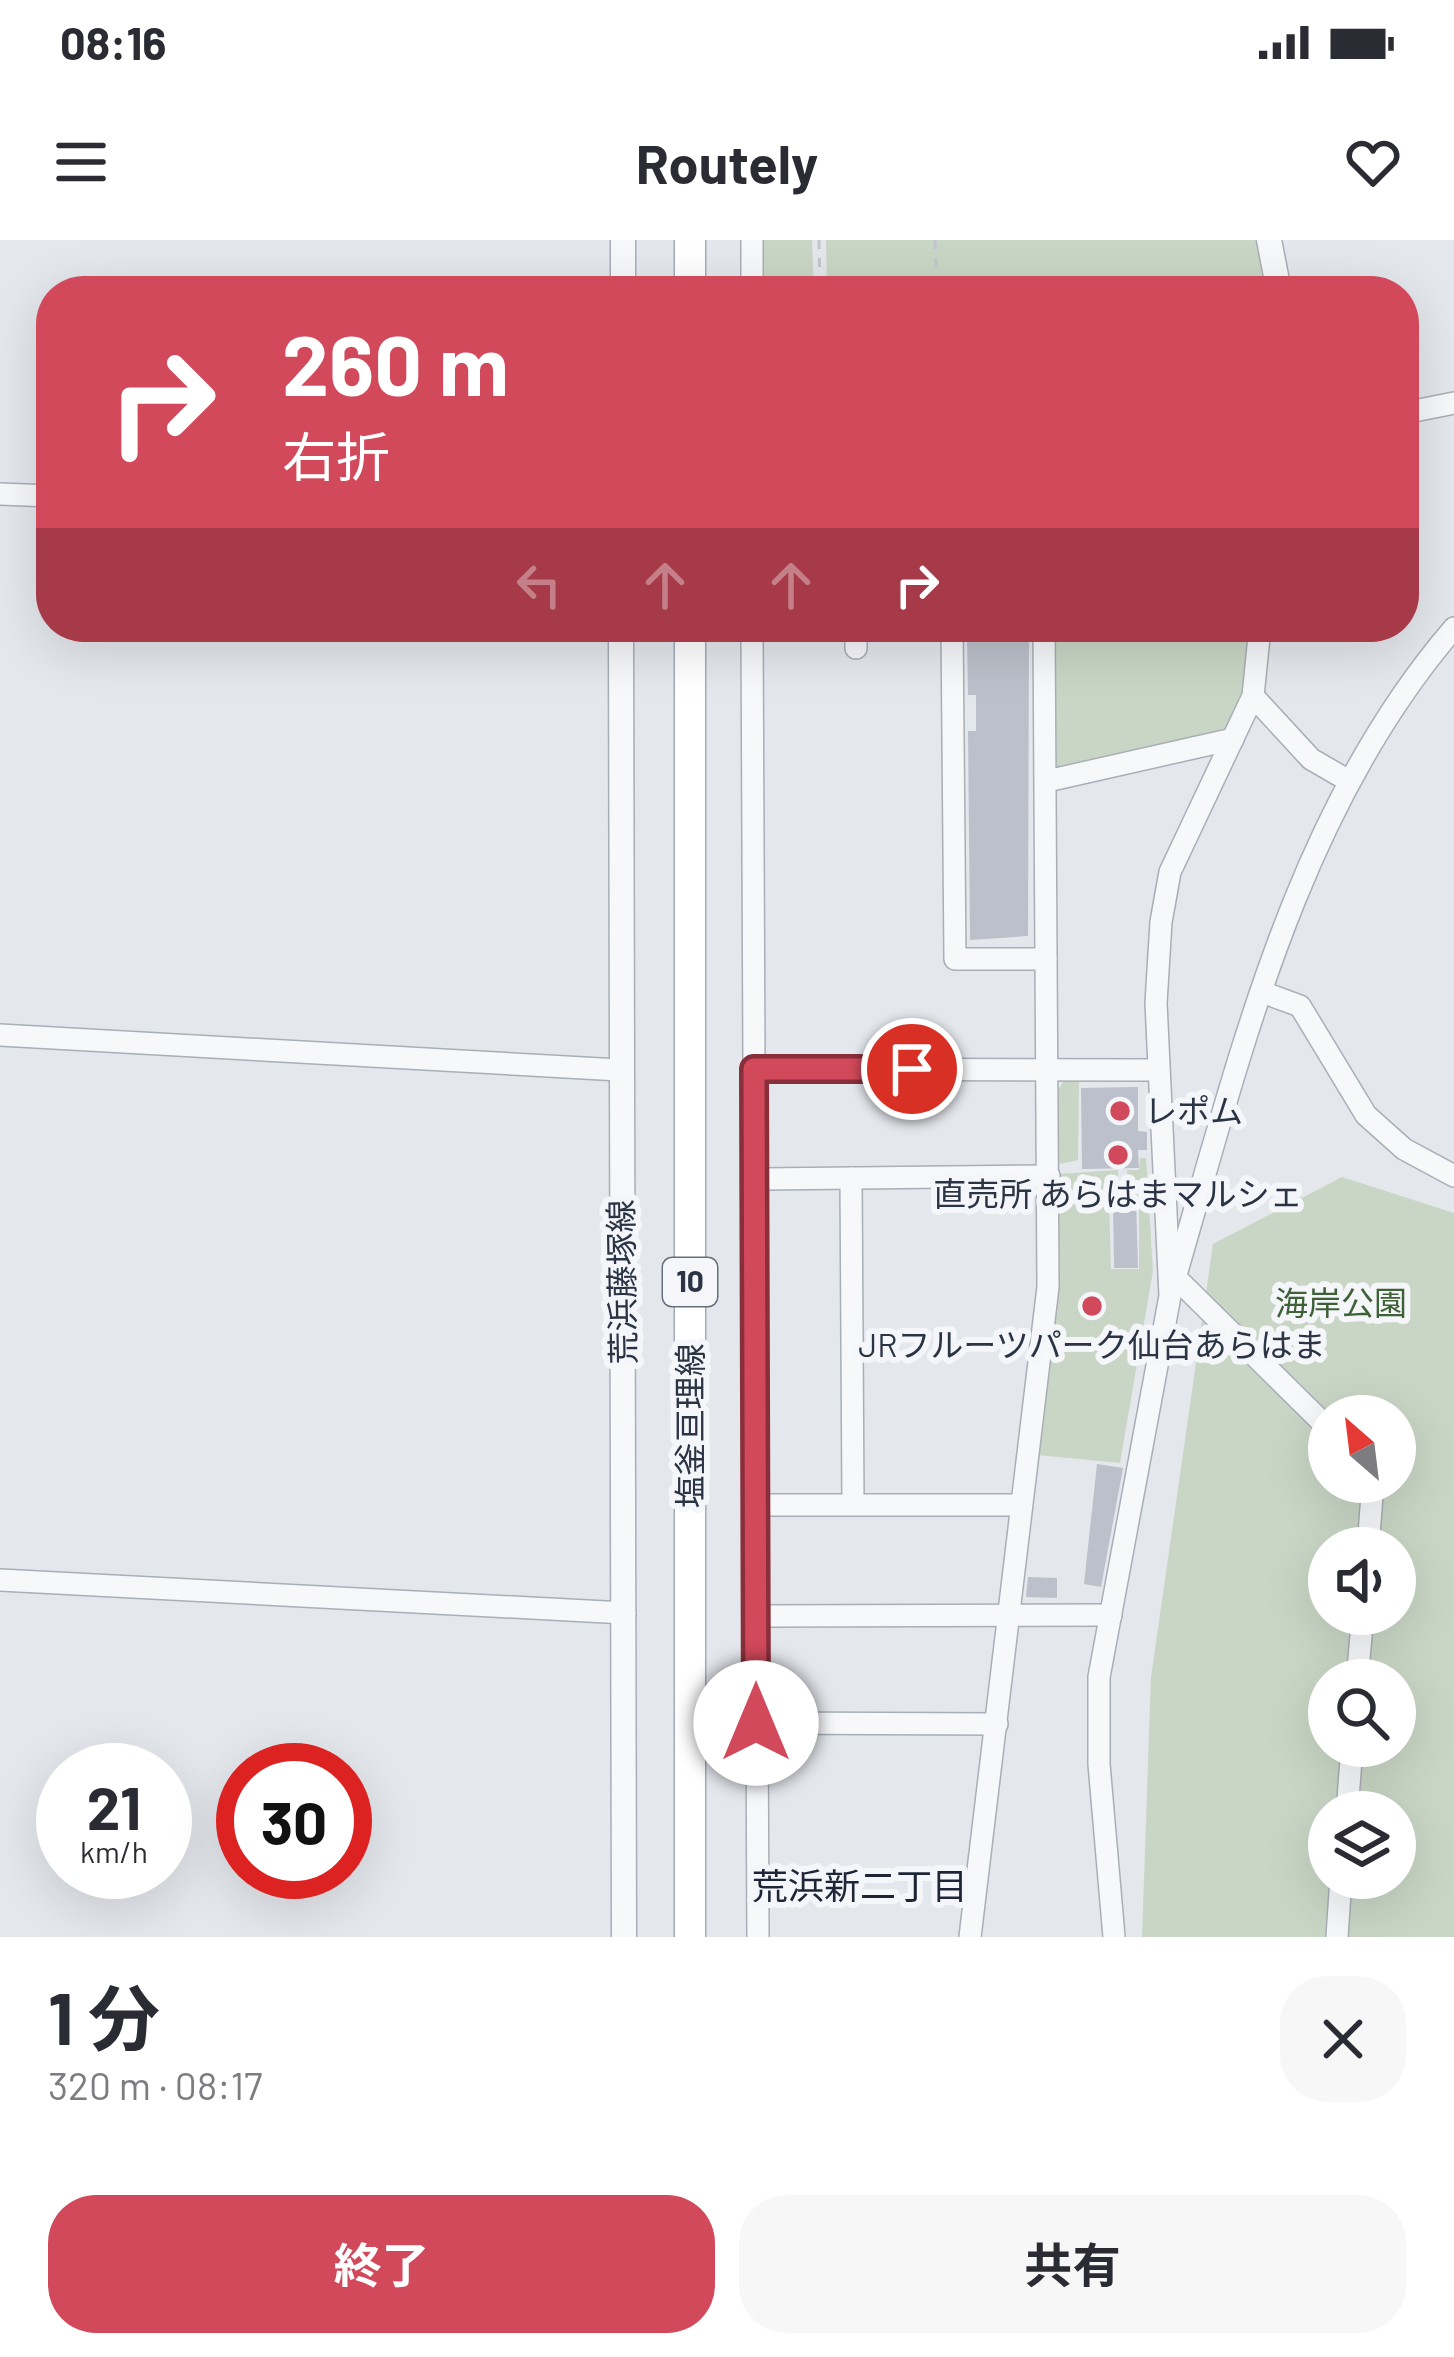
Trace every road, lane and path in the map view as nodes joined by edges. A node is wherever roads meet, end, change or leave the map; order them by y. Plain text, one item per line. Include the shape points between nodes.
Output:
1 (623, 240) edge
2 (690, 240) edge
3 (752, 240) edge
4 (818, 240) edge
5 (935, 240) edge
6 (1269, 240) edge
7 (623, 276) edge
8 (690, 276) edge
9 (752, 276) edge
10 (819, 276) edge
11 (936, 276) edge
12 (1276, 276) edge
13 (1454, 403) edge
14 (1419, 409) edge
15 (0, 494) edge
16 (36, 495) edge
17 (1454, 628) edge
18 (621, 642) edge
19 (690, 642) edge
20 (752, 642) edge
21 (952, 642) edge
22 (1044, 642) edge
23 (1258, 642) edge
24 (1253, 696) junction
25 (1232, 740) junction
26 (1047, 781) junction
27 (1349, 781) junction
28 (1046, 959) junction
29 (1262, 992) junction
30 (0, 1035) edge
31 (754, 1069) junction
32 (1048, 1069) junction
33 (619, 1070) junction
34 (1158, 1070) junction
35 (1049, 1176) junction
36 (1454, 1176) edge
37 (851, 1178) junction
38 (754, 1179) junction
39 (1173, 1287) junction
40 (1308, 1410) edge
41 (853, 1502) junction
42 (1021, 1504) junction
43 (754, 1505) junction
44 (0, 1580) edge
45 (1010, 1612) junction
46 (625, 1613) junction
47 (1111, 1615) junction
48 (755, 1616) junction
49 (756, 1723) junction
50 (997, 1724) junction
51 (1339, 1899) edge
52 (624, 1937) edge
53 (691, 1937) edge
54 (758, 1937) edge
55 (970, 1937) edge
56 (1114, 1937) edge
57 (1336, 1937) edge

1 - 7 street
2 - 8 main road
3 - 9 street
4 - 10 path
5 - 11 path
6 - 12 street
13 - 14 street
15 - 16 street
17 - 27 street
18 - 33 street, 荒浜藤塚線
19 - 53 main road, 塩釜亘理線 / 10
20 - 31 street
21 - 28 street via 955,959
22 - 26 street
23 - 24 street
24 - 25 street
24 - 27 street via 1310,760
25 - 26 street
25 - 34 street via 1170,872 1157,956
26 - 28 street
27 - 29 street
28 - 32 street
29 - 36 street via 1300,1006 1366,1115 1404,1149
29 - 39 street
30 - 33 street
31 - 32 street
31 - 38 street
32 - 34 street
32 - 35 street
33 - 46 street, 荒浜藤塚線
34 - 39 street
35 - 37 street
35 - 42 street via 1048,1287
37 - 38 street
37 - 41 street
38 - 43 street
39 - 40 street
39 - 47 street
41 - 42 street
41 - 43 street
42 - 45 street
43 - 48 street
44 - 46 street
45 - 47 street
45 - 48 street
45 - 50 street
46 - 52 street, 荒浜藤塚線
47 - 56 street via 1099,1677 1099,1764
48 - 49 street
49 - 50 street
49 - 54 street
50 - 55 street
51 - 57 street

